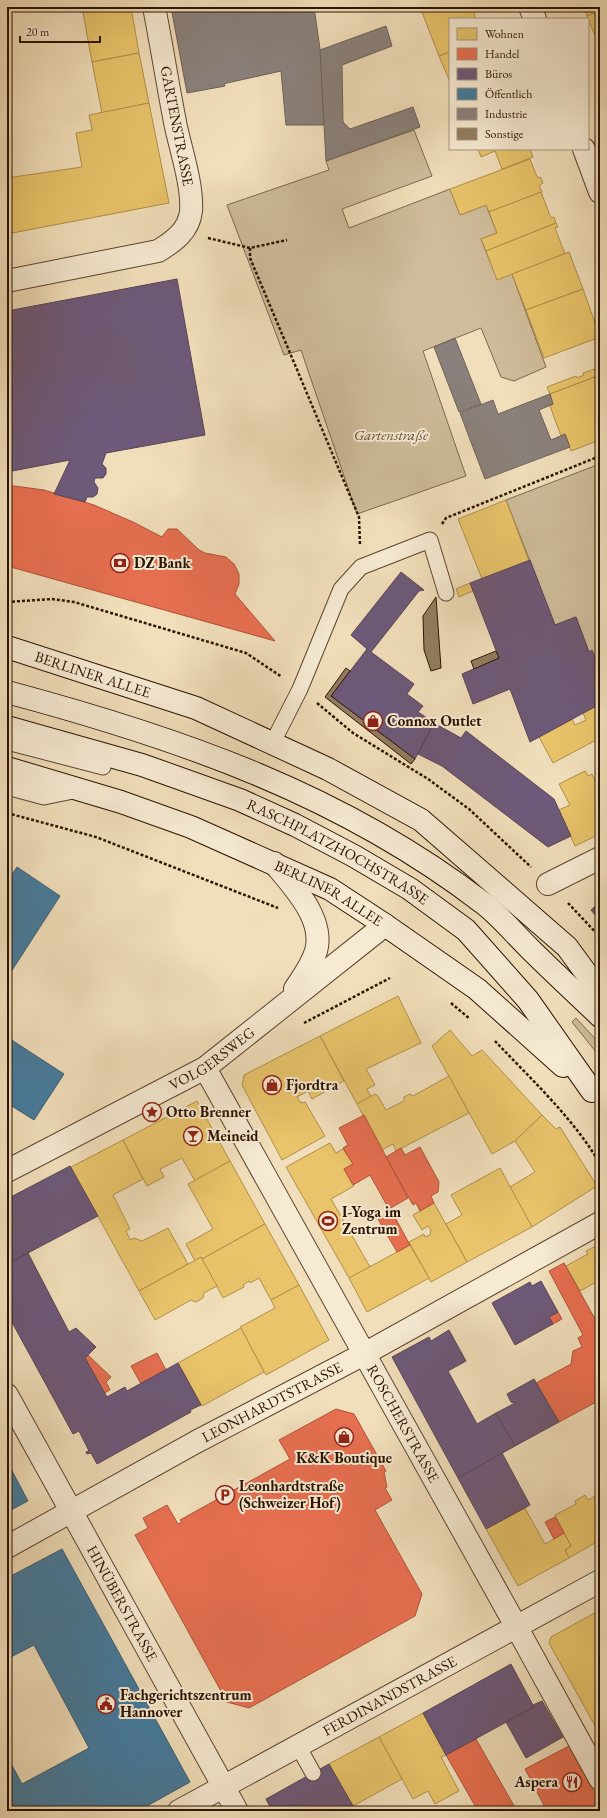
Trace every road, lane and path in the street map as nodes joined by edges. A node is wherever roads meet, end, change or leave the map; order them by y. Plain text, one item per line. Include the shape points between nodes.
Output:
1 (154, 7) edge
2 (530, 7) edge
3 (535, 18) edge
4 (584, 150) edge
5 (600, 192) edge
6 (287, 240) dead end
7 (175, 241) junction
8 (250, 248) junction
9 (7, 281) edge
10 (600, 456) edge
11 (430, 540) junction
12 (361, 567) junction
13 (446, 593) dead end
14 (7, 602) edge
15 (10, 648) edge
16 (300, 689) junction
17 (7, 692) edge
18 (7, 727) edge
19 (7, 742) edge
20 (272, 744) junction
21 (103, 767) dead end
22 (7, 768) edge
23 (7, 787) edge
24 (80, 790) junction
25 (600, 858) edge
26 (274, 863) junction
27 (548, 884) junction
28 (385, 925) junction
29 (600, 937) edge
30 (390, 978) dead end
31 (600, 992) edge
32 (284, 1006) junction
33 (600, 1016) edge
34 (302, 1024) dead end
35 (205, 1068) junction
36 (596, 1097) edge
37 (7, 1171) edge
38 (600, 1224) edge
39 (364, 1354) junction
40 (7, 1395) edge
41 (71, 1512) junction
42 (7, 1547) edge
43 (600, 1581) edge
44 (516, 1626) junction
45 (298, 1746) junction
46 (313, 1772) dead end
47 (600, 1779) edge
48 (224, 1786) junction
49 (179, 1811) edge
50 (237, 1811) edge

1 - 7 street, GARTENSTRASSE via 174,119 191,195 191,212 187,224
2 - 3 street
4 - 5 street
6 - 8 path
7 - 8 path via 204,237
7 - 9 street via 158,251
8 - 12 path via 250,258 359,517
10 - 11 path via 446,518
11 - 12 lane
11 - 13 lane
12 - 16 lane via 341,589
14 - 16 path via 74,602 246,653
15 - 20 street, BERLINER ALLEE via 196,708
16 - 20 lane
16 - 27 path via 353,734 428,780 469,809
17 - 33 street, RASCHPLATZHOCHSTRASSE via 153,734 251,770 367,827 428,863 485,905
18 - 36 street, RASCHPLATZHOCHSTRASSE via 142,765 240,800 295,825 410,889 466,930 528,1000
19 - 21 lane
20 - 31 street, BERLINER ALLEE via 328,769 421,820 567,947
22 - 24 street, BERLINER ALLEE
23 - 24 lane via 44,797
24 - 26 street, BERLINER ALLEE via 191,827
25 - 27 street
26 - 28 street, BERLINER ALLEE via 330,889
26 - 32 street, VOLGERSWEG via 305,900 317,936 317,950 312,963
27 - 29 path
28 - 32 street, VOLGERSWEG
28 - 36 street, BERLINER ALLEE via 477,989
30 - 34 path
32 - 35 street, VOLGERSWEG
35 - 37 street, VOLGERSWEG
35 - 39 street, ROSCHERSTRASSE
38 - 39 street, LEONHARDTSTRASSE
39 - 41 street, LEONHARDTSTRASSE via 201,1439
39 - 44 street, ROSCHERSTRASSE
40 - 41 street, HINÜBERSTRASSE
41 - 42 street, LEONHARDTSTRASSE
41 - 48 street, HINÜBERSTRASSE
43 - 44 street, FERDINANDSTRASSE
44 - 45 street, FERDINANDSTRASSE
44 - 47 street, ROSCHERSTRASSE
45 - 46 lane
45 - 48 street, FERDINANDSTRASSE
48 - 49 street, FERDINANDSTRASSE
48 - 50 street, HINÜBERSTRASSE

